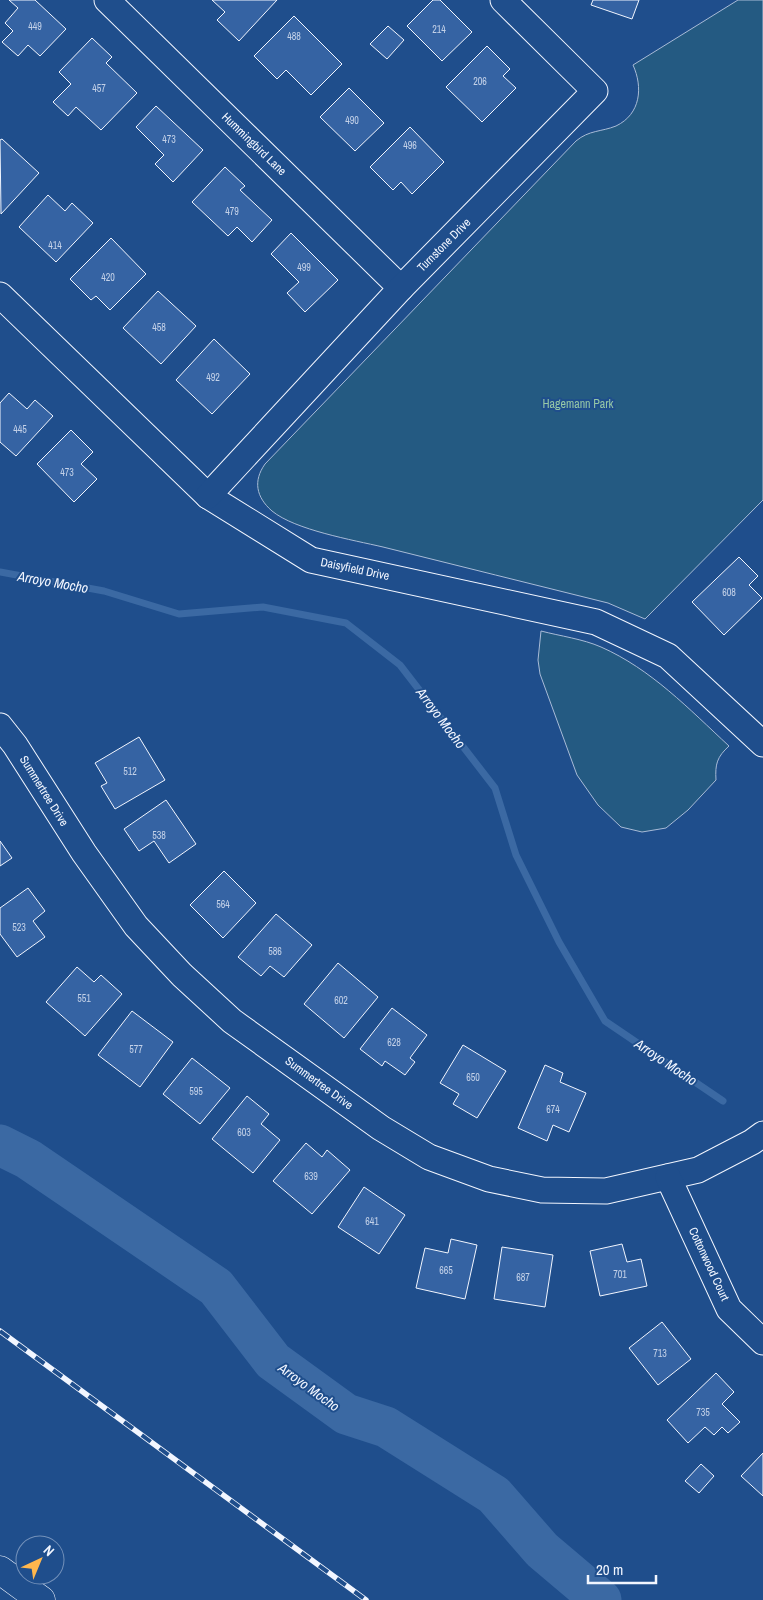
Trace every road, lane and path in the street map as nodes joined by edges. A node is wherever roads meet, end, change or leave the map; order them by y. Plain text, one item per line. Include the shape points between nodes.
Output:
1 (107, 0) edge
2 (503, 0) edge
3 (401, 288) junction
4 (0, 294) edge
5 (208, 496) junction
6 (0, 726) edge
7 (763, 744) edge
8 (763, 1134) edge
9 (668, 1177) junction
10 (763, 1342) edge
11 (0, 1570) edge
12 (41, 1600) edge

1 - 3 street, Hummingbird Lane
2 - 3 street, Turnstone Drive via 595,91
3 - 5 street, Turnstone Drive
4 - 5 street, Daisyfield Drive
5 - 7 street, Daisyfield Drive via 311,560 596,622 668,656
6 - 9 street, Summertree Drive via 16,745 84,853 136,926 182,975 232,1020 381,1128 429,1157 489,1179 542,1190 606,1191
8 - 9 street, Summertree Drive via 698,1170
9 - 10 street, Cottonwood Court via 729,1309
11 - 12 main road

